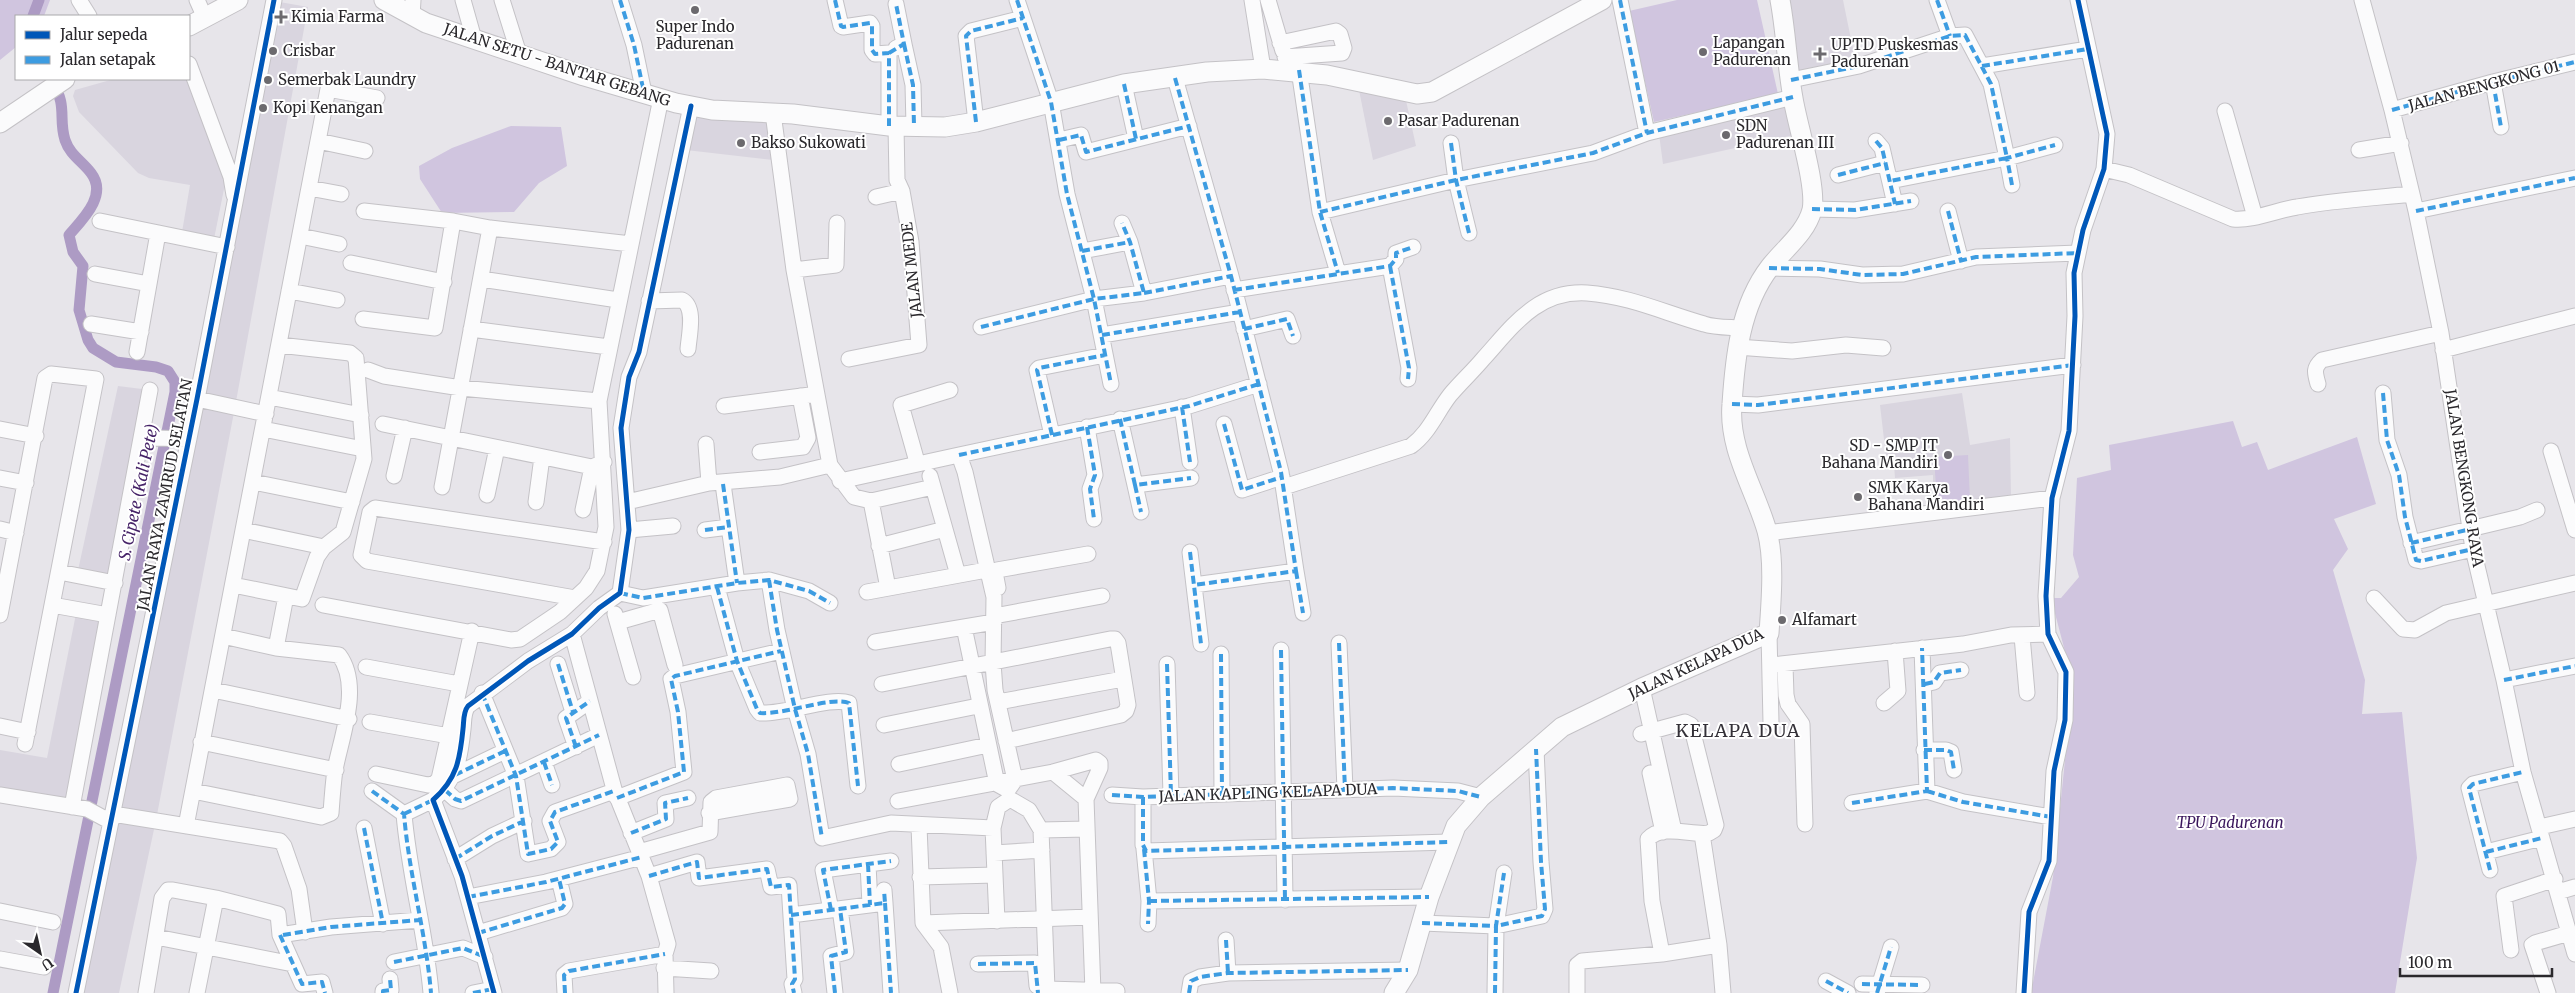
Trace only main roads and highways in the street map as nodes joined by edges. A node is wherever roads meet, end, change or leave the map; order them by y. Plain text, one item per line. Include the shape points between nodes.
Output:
1 (384, 0) edge
2 (1601, 0) edge
3 (1780, 0) edge
4 (234, 1) edge
5 (412, 8) edge
6 (197, 22) edge
7 (63, 80) edge
8 (0, 122) edge
9 (1394, 993) edge

1 - 5 main road, JALAN SETU - BANTAR GEBANG
2 - 5 main road, JALAN SETU - BANTAR GEBANG via 1432,92 1417,94 1291,59 1263,69 1207,72 1124,84 945,127 900,126 691,106 426,23
3 - 9 main road, JALAN KELAPA DUA via 1792,89 1810,179 1812,209 1794,241 1769,268 1752,298 1737,347 1731,422 1736,448 1767,533 1772,587 1769,633 1562,727 1481,797 1456,826 1429,897 1408,970
4 - 6 main road
7 - 8 main road

